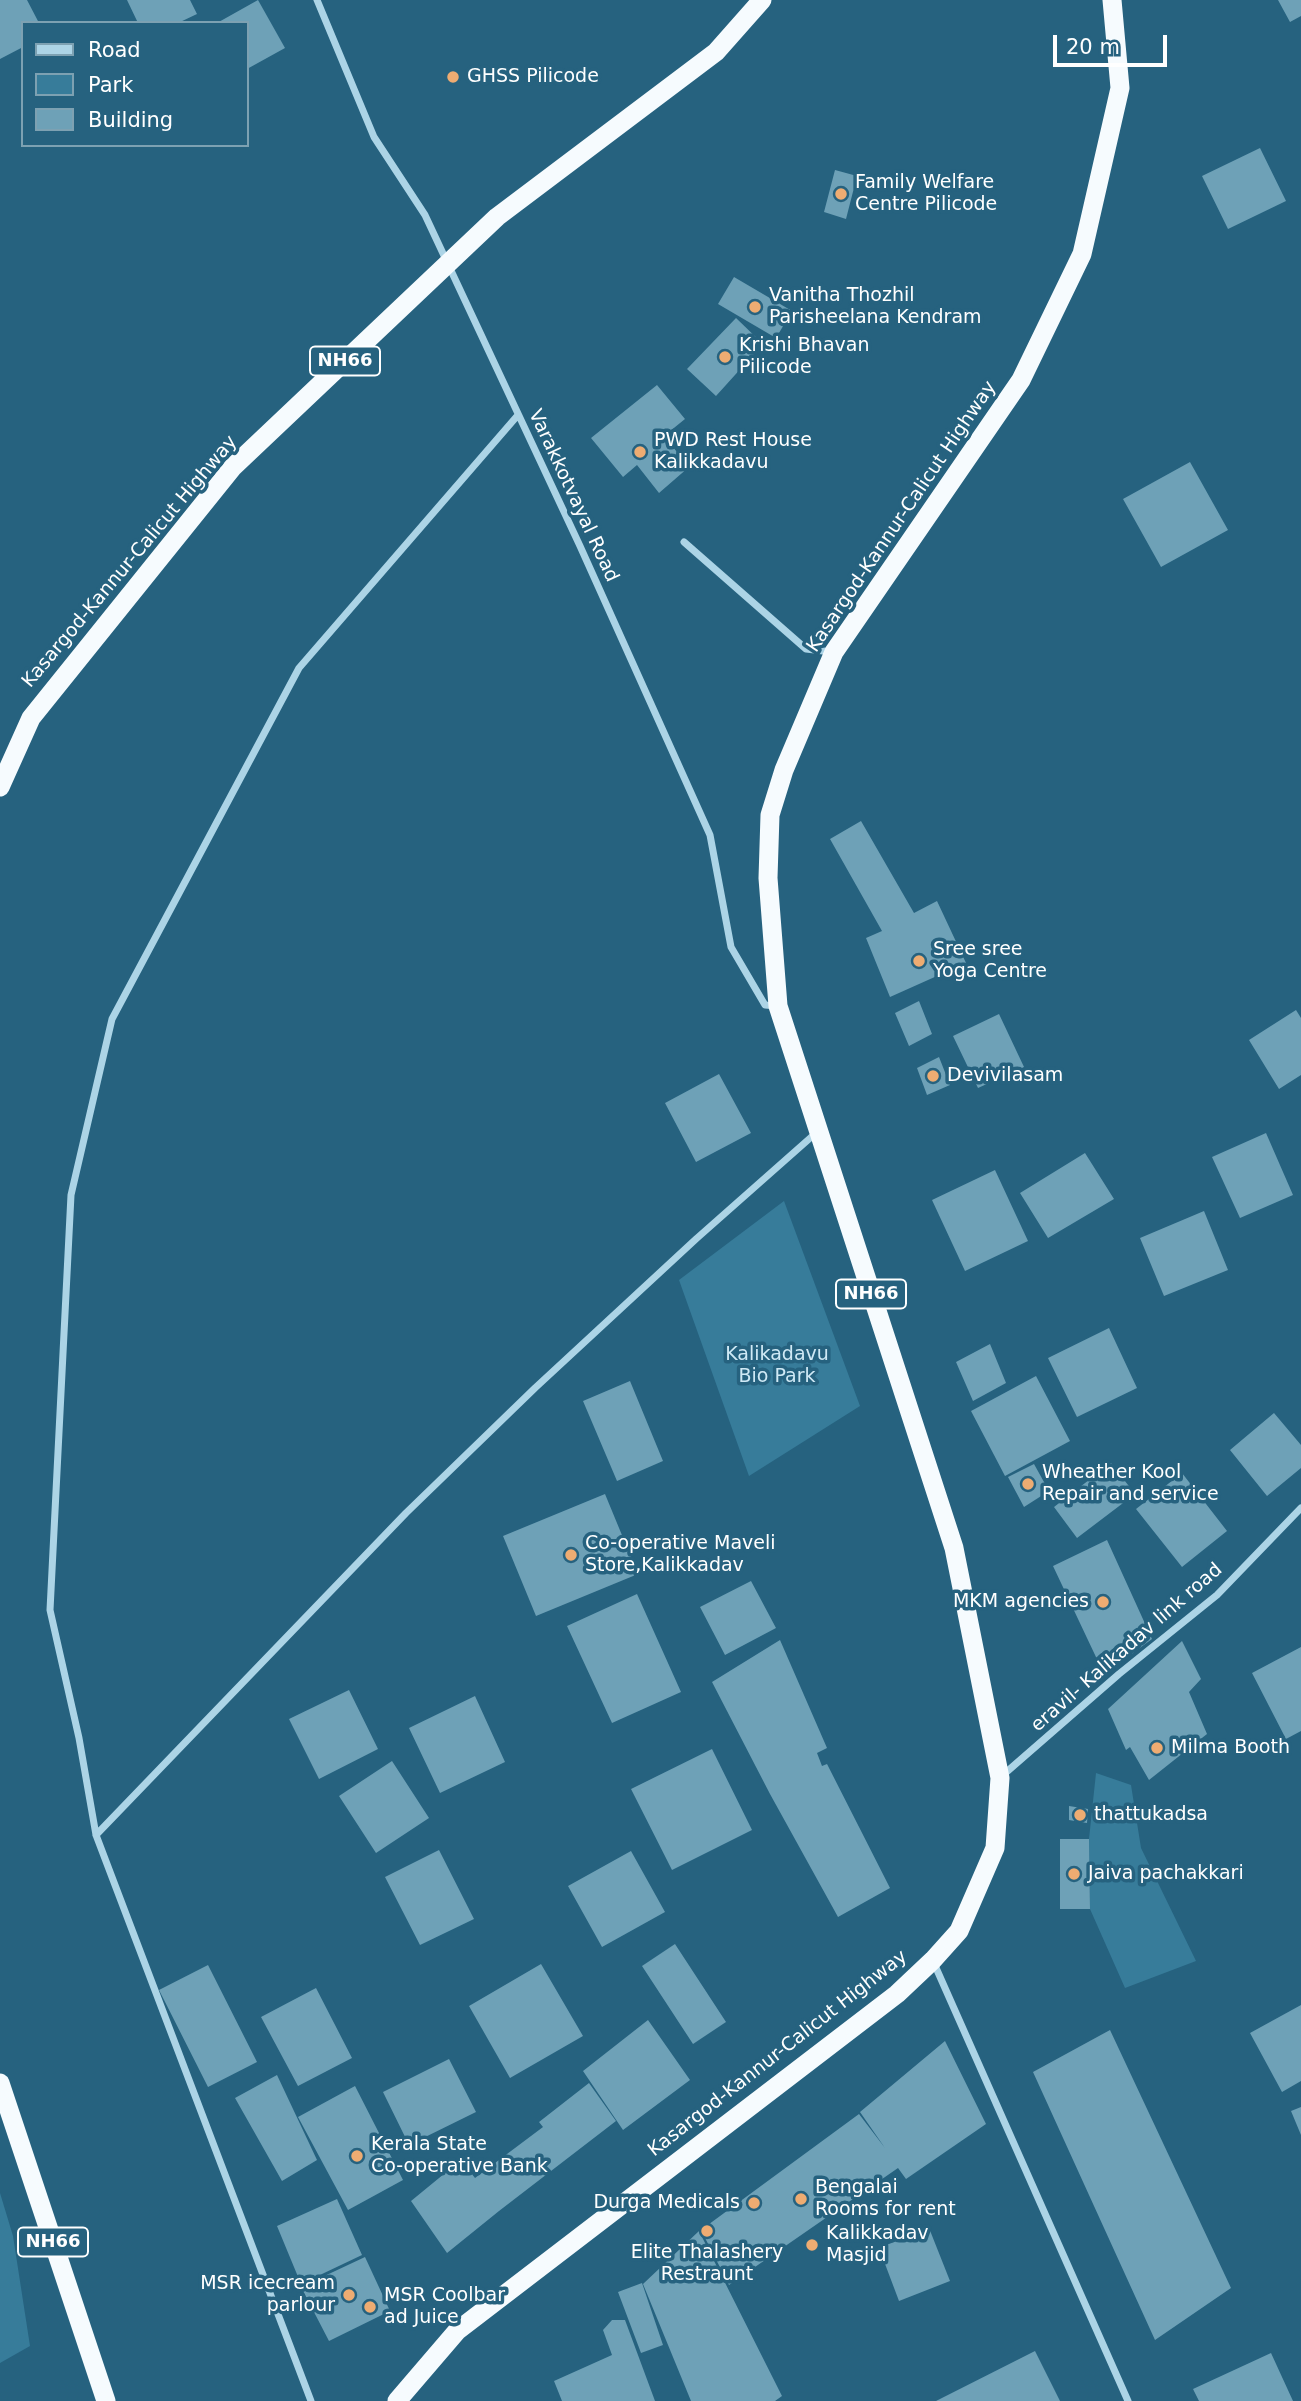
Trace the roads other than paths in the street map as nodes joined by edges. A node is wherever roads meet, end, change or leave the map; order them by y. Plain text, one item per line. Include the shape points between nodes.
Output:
1 (317, 0) edge
2 (762, 0) edge
3 (1112, 0) edge
4 (447, 264) junction
5 (518, 415) junction
6 (684, 542) dead end
7 (834, 652) junction
8 (0, 787) edge
9 (778, 1006) junction
10 (818, 1132) junction
11 (1301, 1508) edge
12 (1000, 1778) junction
13 (96, 1835) junction
14 (933, 1960) junction
15 (0, 2083) edge
16 (106, 2401) edge
17 (311, 2401) edge
18 (397, 2401) edge
19 (1128, 2401) edge

1 - 4 street, Varakkotvayal Road via 374,137 425,215
2 - 4 highway, Kasargod-Kannur-Calicut Highway / NH66 via 716,52 496,217
3 - 7 highway, Kasargod-Kannur-Calicut Highway / NH66 via 1120,88 1082,254 1021,380
4 - 5 street, Varakkotvayal Road
4 - 8 highway, Kasargod-Kannur-Calicut Highway / NH66 via 233,467 31,718
5 - 9 street, Varakkotvayal Road via 709,835 731,947 765,1004
5 - 13 street via 299,668 112,1019 71,1195 50,1610
6 - 7 street via 806,649
7 - 9 highway, Kasargod-Kannur-Calicut Highway / NH66 via 770,815 768,877
9 - 10 highway, Kasargod-Kannur-Calicut Highway / NH66
10 - 12 highway, Kasargod-Kannur-Calicut Highway / NH66 via 954,1548
10 - 13 street via 685,1248 406,1513
11 - 12 street, eravil- Kalikadav link road via 1217,1595
12 - 14 highway, Kasargod-Kannur-Calicut Highway / NH66 via 995,1848 958,1931
13 - 17 street
14 - 18 highway, Kasargod-Kannur-Calicut Highway / NH66 via 897,1994 457,2331
14 - 19 street
15 - 16 highway, NH66

